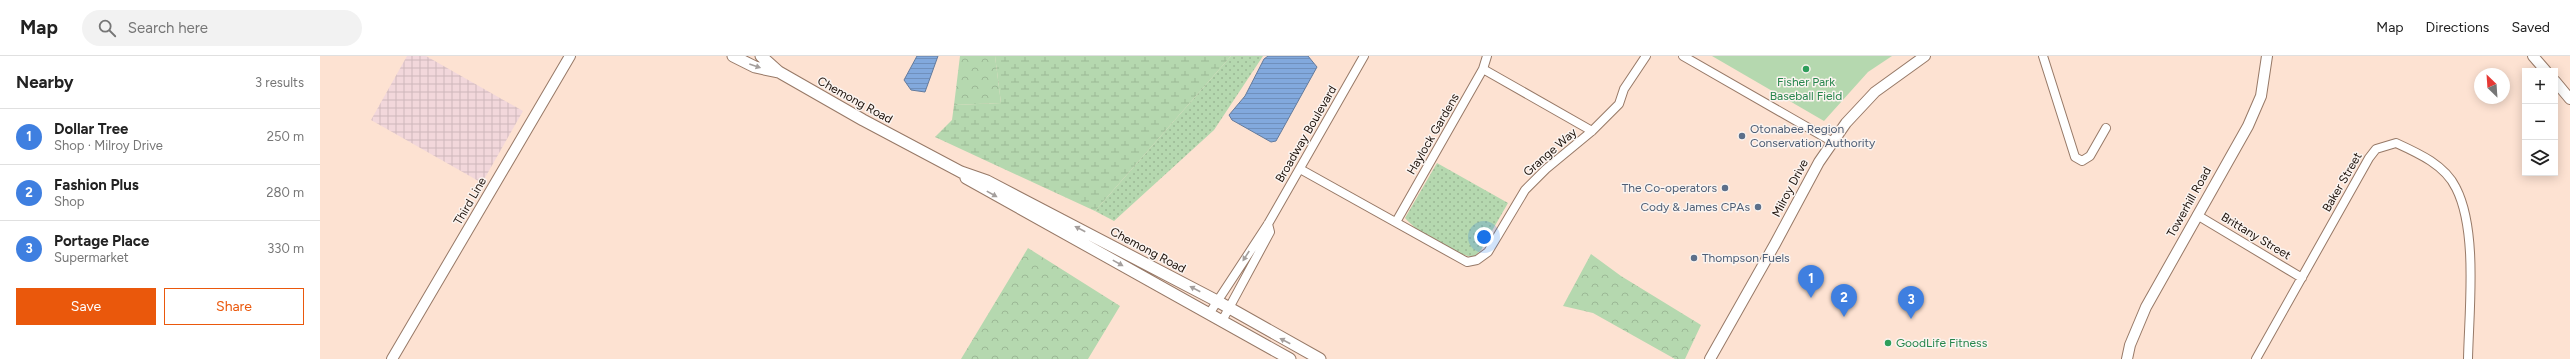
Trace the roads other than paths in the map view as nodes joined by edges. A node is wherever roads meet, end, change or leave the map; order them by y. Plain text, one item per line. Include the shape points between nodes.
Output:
1 (570, 56) edge
2 (733, 56) edge
3 (761, 56) edge
4 (1364, 56) edge
5 (1487, 56) edge
6 (1646, 56) edge
7 (1683, 56) edge
8 (1926, 56) edge
9 (2043, 56) edge
10 (2268, 56) edge
11 (2533, 56) edge
12 (2543, 68) edge
13 (1484, 69) junction
14 (779, 72) junction
15 (2558, 85) edge
16 (2570, 99) edge
17 (2106, 128) dead end
18 (1592, 131) junction
19 (1832, 142) junction
20 (1300, 169) junction
21 (961, 172) junction
22 (2197, 215) junction
23 (1396, 222) junction
24 (1268, 224) junction
25 (2302, 278) junction
26 (1217, 301) junction
27 (1229, 308) junction
28 (1209, 314) junction
29 (1222, 321) junction
30 (392, 359) edge
31 (1290, 359) edge
32 (1320, 359) edge
33 (1710, 359) edge
34 (2127, 359) edge
35 (2256, 359) edge
36 (2468, 359) edge

1 - 30 street, Third Line
2 -> 14 main road, Chemong Road via 755,67
3 - 14 main road, Chemong Road
4 - 20 street, Broadway Boulevard
5 - 13 street, Haylock Gardens
6 - 18 street, Grange Way via 1624,89 1619,104
7 - 19 street
8 - 19 street, Milroy Drive via 1875,92
9 - 17 street via 2075,158 2082,161 2090,156
10 - 22 street, Towerhill Road via 2261,96 2248,126
11 - 12 street
13 - 18 street
13 - 23 street, Haylock Gardens
14 - 21 main road, Chemong Road
15 - 16 street
18 - 23 street, Grange Way via 1525,190 1488,252 1477,260 1467,262
19 - 33 street, Milroy Drive
20 - 23 street, Grange Way
20 - 24 street, Broadway Boulevard
26 -> 21 main road, Chemong Road via 987,181
21 -> 28 main road, Chemong Road via 968,180
22 - 25 street, Brittany Street
22 - 34 street, Towerhill Road via 2146,307
24 -> 26 street, Broadway Boulevard
24 - 27 street, Broadway Boulevard via 1270,232
25 - 35 street, Baker Street
25 - 36 street, Baker Street via 2368,158 2376,149 2396,143 2413,151 2437,165 2456,187 2466,215 2469,245
26 - 27 main road, Chemong Road
26 - 28 street, Broadway Boulevard
27 - 29 street, Broadway Boulevard
32 -> 27 main road, Chemong Road
28 - 29 main road, Chemong Road
29 - 31 main road, Chemong Road

